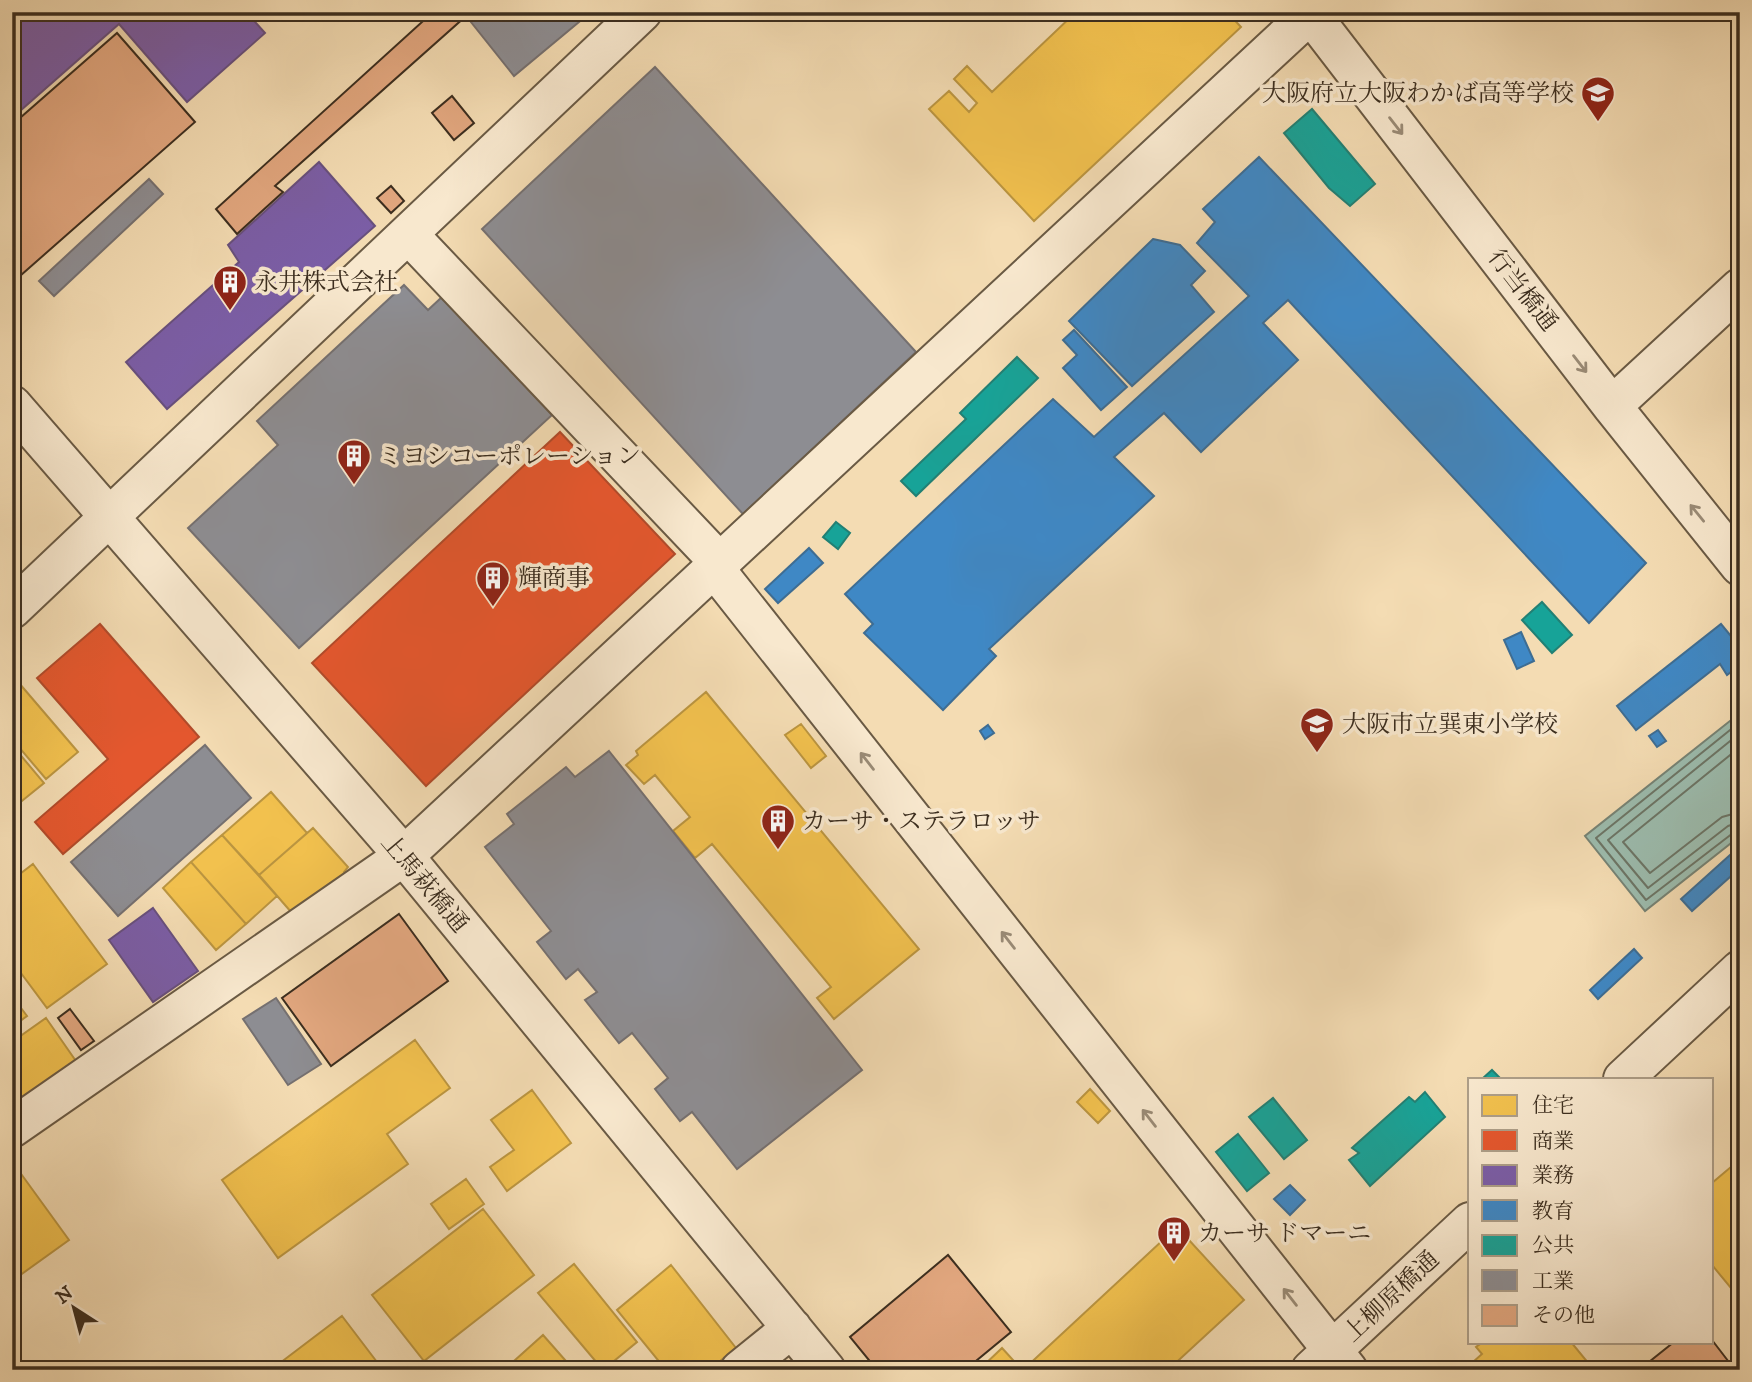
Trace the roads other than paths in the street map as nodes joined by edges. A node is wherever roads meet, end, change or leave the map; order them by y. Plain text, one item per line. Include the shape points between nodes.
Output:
1 (642, 12) edge
2 (1309, 13) edge
3 (409, 235) junction
4 (1740, 288) edge
5 (12, 405) edge
6 (1612, 406) junction
7 (111, 518) junction
8 (1740, 566) edge
9 (718, 567) junction
10 (12, 609) edge
11 (404, 856) junction
12 (1740, 970) edge
13 (1624, 1078) edge
14 (12, 1128) edge
15 (1468, 1224) edge
16 (792, 1328) junction
17 (1331, 1363) edge
18 (740, 1370) edge
19 (826, 1370) edge

1 - 3 street
2 -> 6 street, 行当橋通
2 - 9 street
3 - 7 street
3 - 9 street
4 - 6 street
5 - 7 street, 上馬萩橋通
8 -> 6 street, 行当橋通
7 - 10 street
7 - 11 street, 上馬萩橋通
9 - 11 street
17 -> 9 street
11 - 14 street
11 - 16 street, 上馬萩橋通
12 - 13 street
15 - 17 street, 上柳原橋通
16 - 18 street
16 - 19 street, 上馬萩橋通

